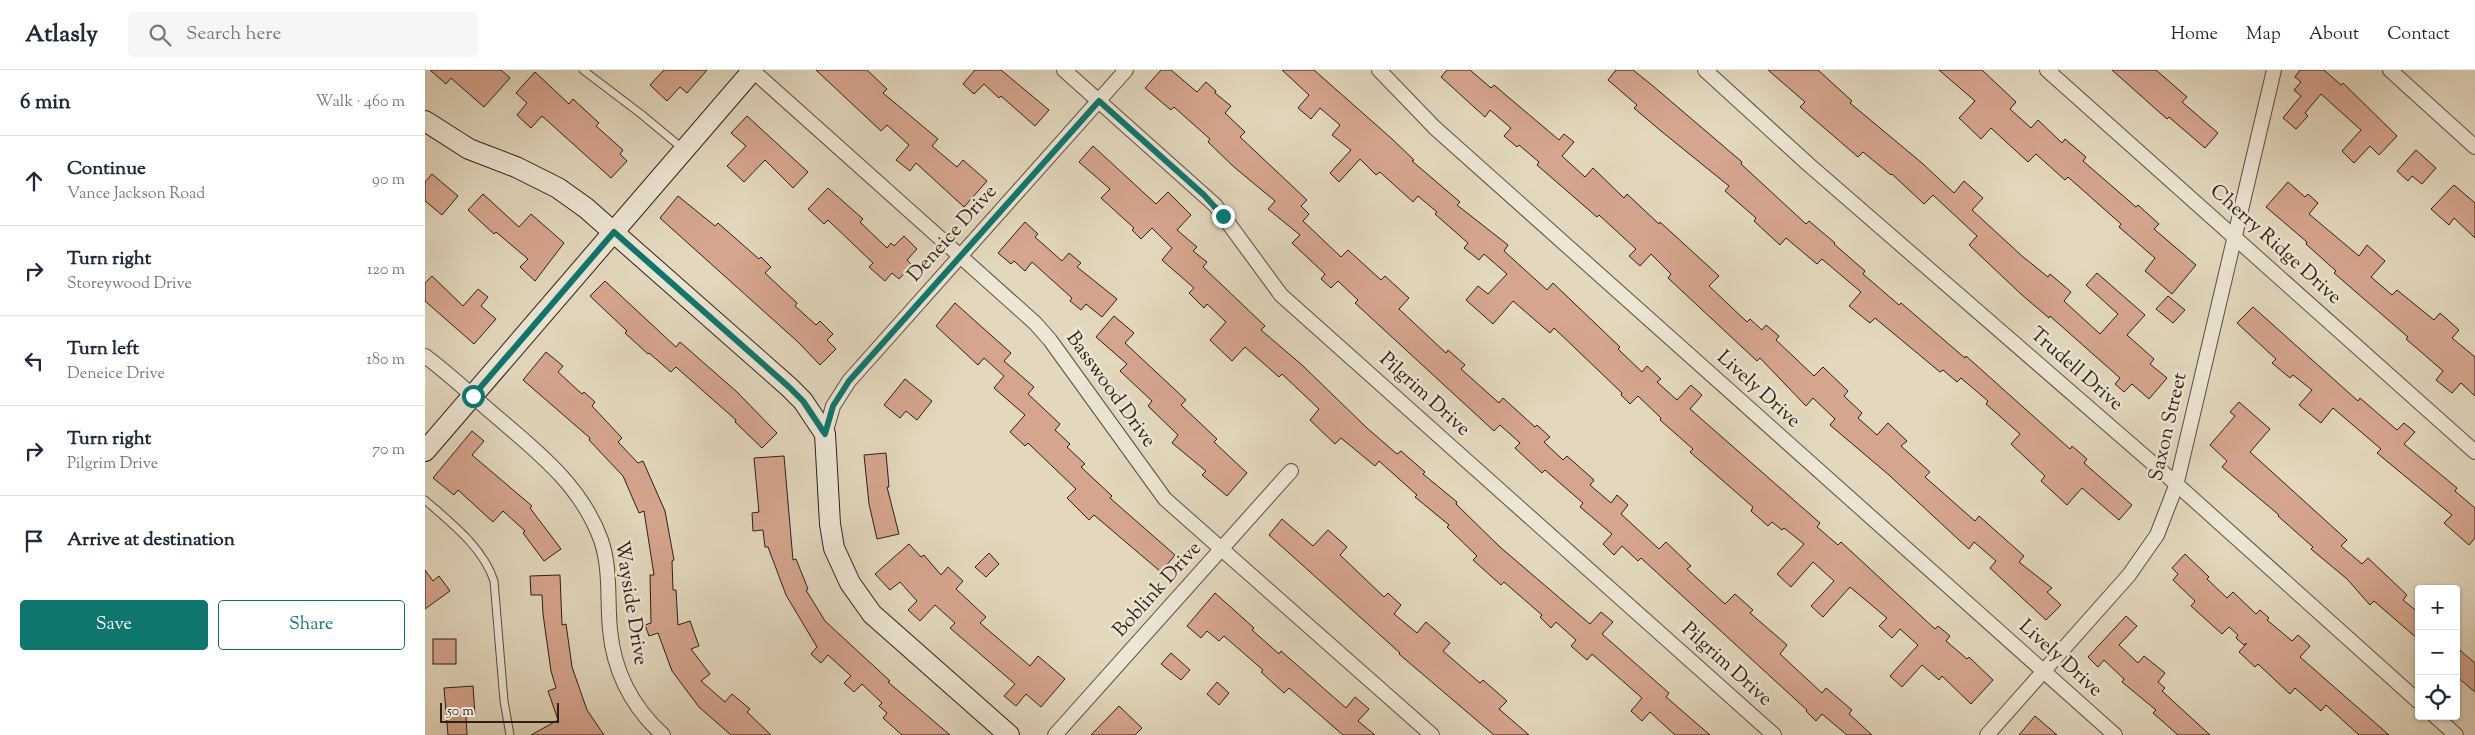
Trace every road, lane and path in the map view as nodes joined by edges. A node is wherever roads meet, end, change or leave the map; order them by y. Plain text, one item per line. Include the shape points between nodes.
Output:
1 (583, 70) edge
2 (753, 70) edge
3 (1064, 70) edge
4 (1126, 70) edge
5 (1379, 70) edge
6 (1705, 70) edge
7 (2047, 70) edge
8 (2274, 70) edge
9 (2390, 70) edge
10 (1099, 101) junction
11 (425, 121) edge
12 (2475, 146) edge
13 (684, 150) junction
14 (614, 232) junction
15 (2235, 237) junction
16 (961, 256) junction
17 (425, 356) edge
18 (473, 396) junction
19 (825, 434) junction
20 (425, 451) edge
21 (2475, 452) edge
22 (1291, 471) dead end
23 (2176, 486) junction
24 (425, 500) edge
25 (1222, 548) junction
26 (2044, 671) junction
27 (2415, 698) edge
28 (2439, 720) edge
29 (510, 735) edge
30 (663, 735) edge
31 (1009, 735) edge
32 (1055, 735) edge
33 (1432, 735) edge
34 (1774, 735) edge
35 (1987, 735) edge
36 (2115, 735) edge
37 (2456, 735) edge

1 - 13 lane
2 - 13 street
2 - 16 street, Basswood Drive
3 - 10 street, Pilgrim Drive
4 - 10 street, Deneice Drive
5 - 26 street, Lively Drive via 1435,128
6 - 23 street, Trudell Drive
7 - 15 street, Cherry Ridge Drive
8 - 15 street, Saxon Street
9 - 12 street
10 - 16 street, Deneice Drive
10 - 34 street, Pilgrim Drive via 1215,205 1281,294
11 - 14 street via 469,149 558,188
13 - 14 street
14 - 18 street
14 - 19 street via 789,387 803,401
15 - 21 street, Cherry Ridge Drive
15 - 23 street, Saxon Street
16 - 19 street, Deneice Drive via 849,381 833,406
16 - 25 street, Basswood Drive via 1050,340 1165,499
17 - 18 street, Wayside Drive
18 - 20 street
18 - 30 street, Wayside Drive via 548,461 585,505 606,558 610,630 618,671 638,710
19 - 31 street via 833,540 850,583 872,614
22 - 25 street, Boblink Drive
23 - 26 street, Saxon Street via 2157,535 2145,554
23 - 27 street, Trudell Drive
24 - 29 lane via 489,565 494,581
25 - 32 street, Boblink Drive
25 - 33 street, Basswood Drive
26 - 35 street, Saxon Street
26 - 36 street, Lively Drive
28 - 37 street

